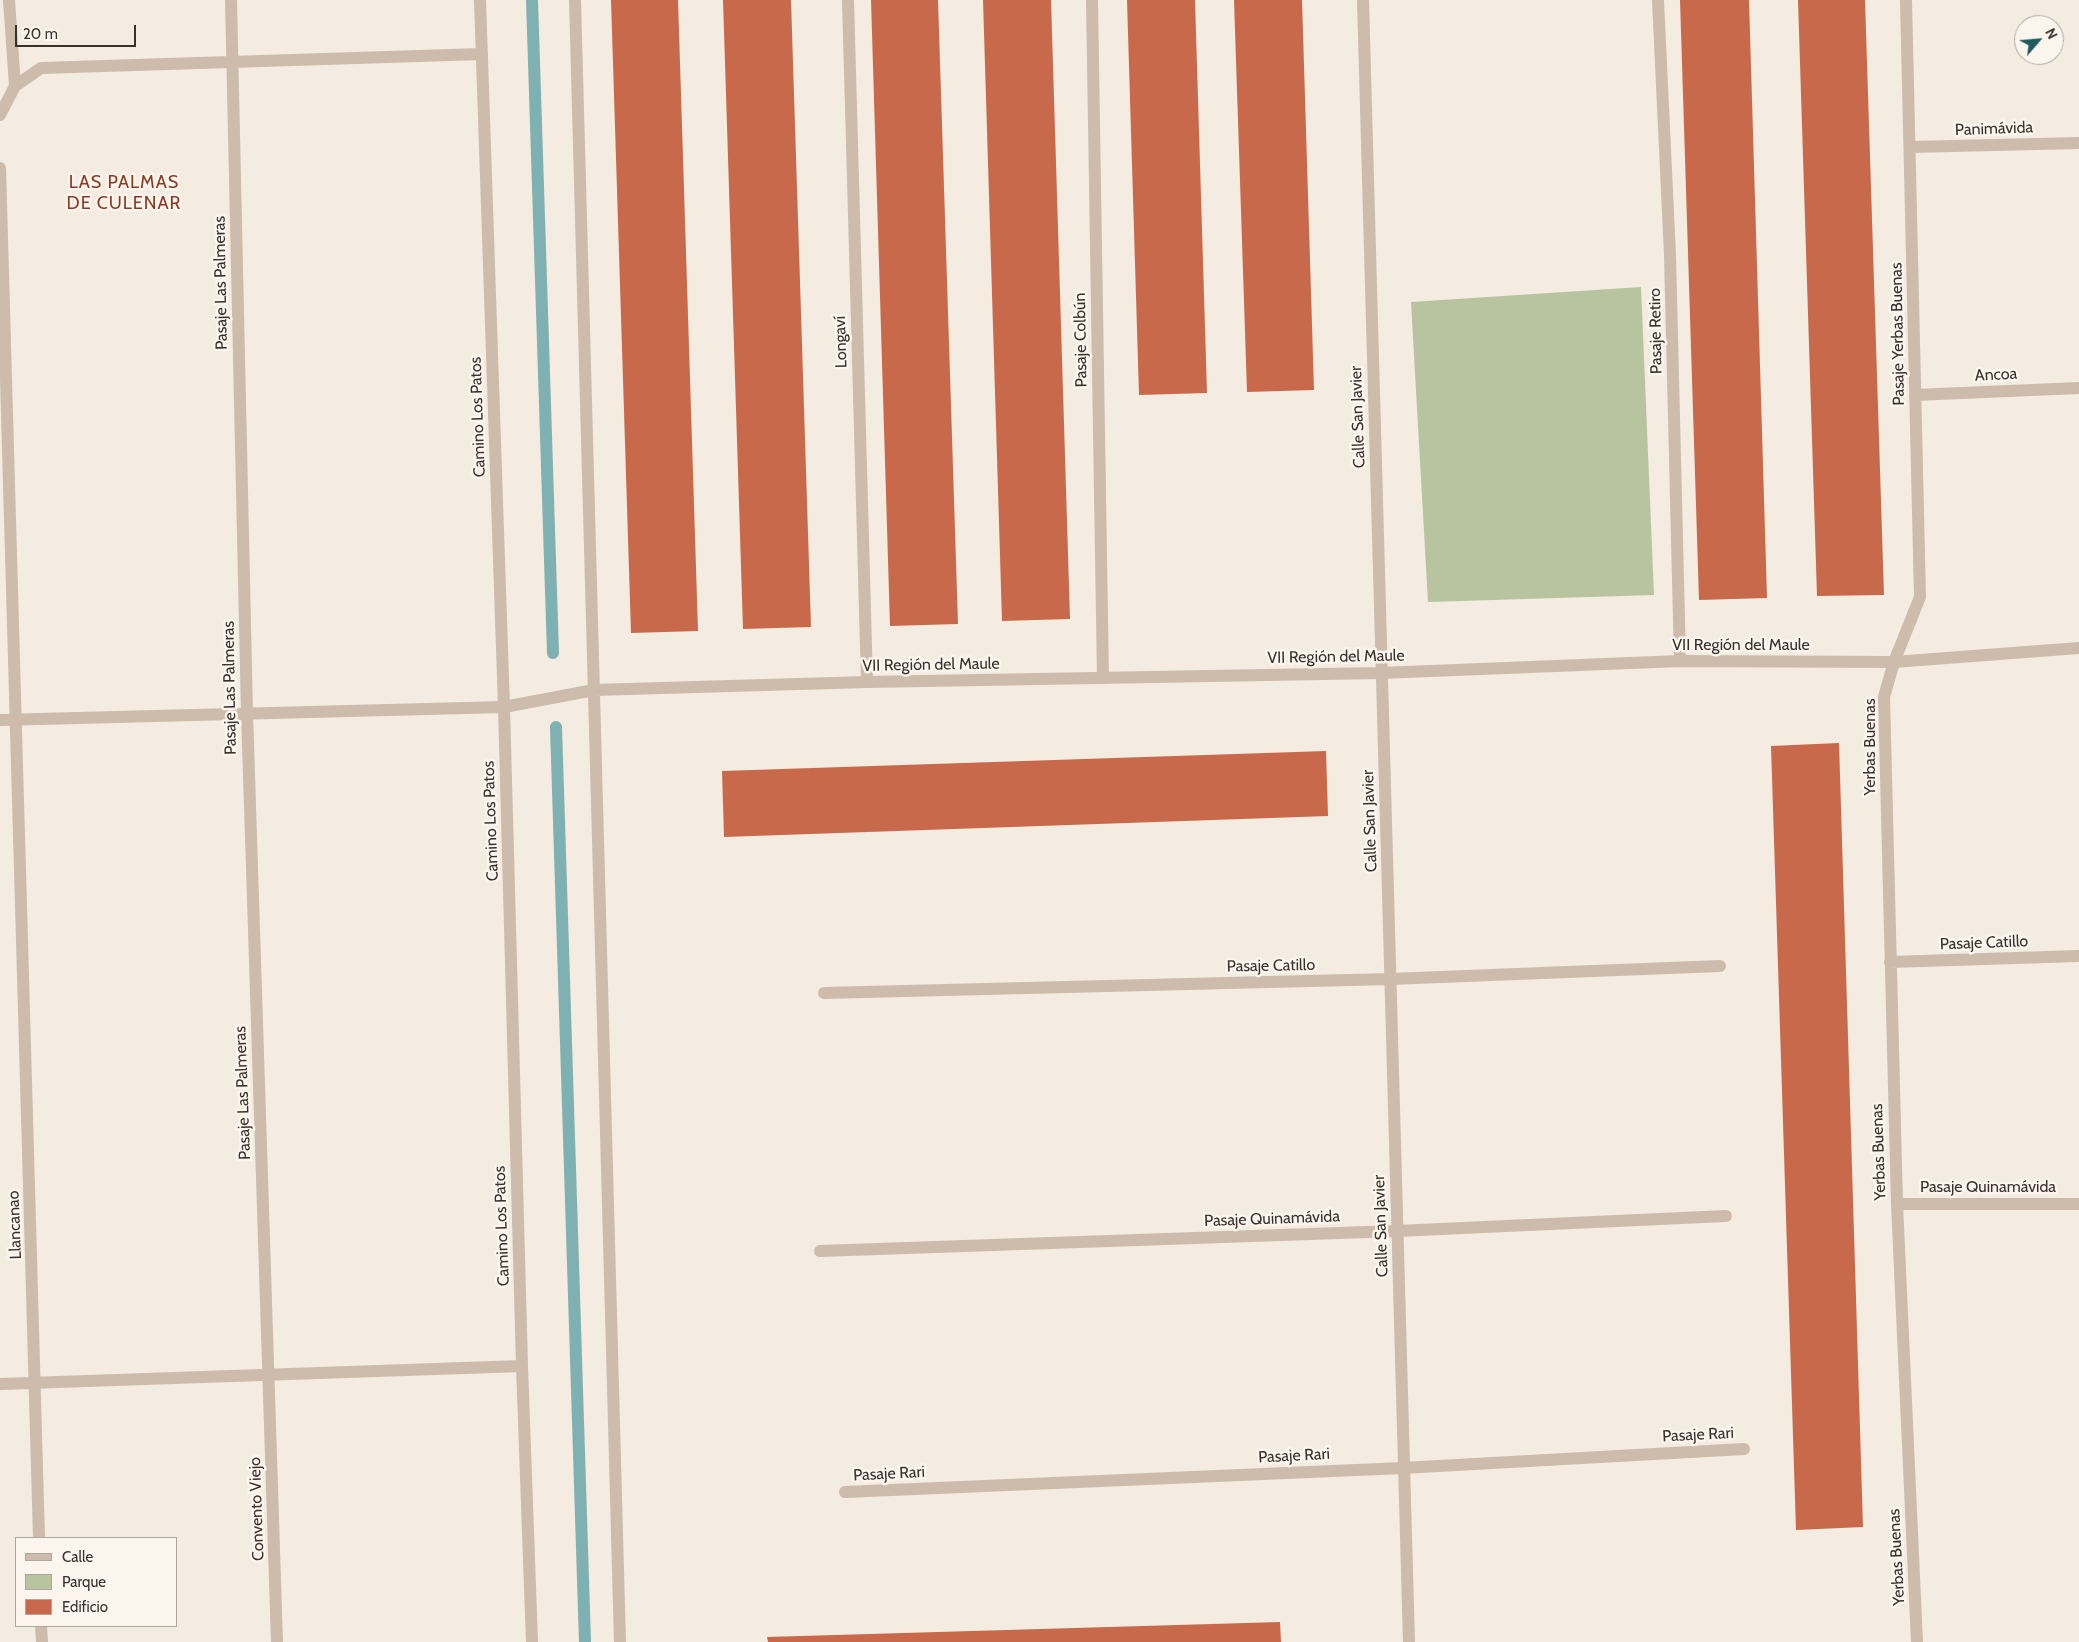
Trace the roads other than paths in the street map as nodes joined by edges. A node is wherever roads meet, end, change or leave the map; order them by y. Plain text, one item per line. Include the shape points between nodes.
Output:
1 (9, 0) edge
2 (231, 0) edge
3 (480, 0) edge
4 (575, 0) edge
5 (848, 0) edge
6 (1092, 0) edge
7 (1363, 0) edge
8 (1658, 0) edge
9 (1906, 0) edge
10 (482, 54) junction
11 (232, 62) junction
12 (15, 86) junction
13 (0, 116) edge
14 (2079, 143) edge
15 (1910, 147) junction
16 (0, 168) edge
17 (2079, 388) edge
18 (1915, 395) junction
19 (2079, 648) edge
20 (1680, 661) junction
21 (1894, 662) junction
22 (1382, 673) junction
23 (1103, 678) junction
24 (867, 682) junction
25 (594, 690) junction
26 (504, 707) junction
27 (247, 713) junction
28 (17, 719) junction
29 (0, 720) edge
30 (2079, 956) edge
31 (1890, 962) junction
32 (1720, 966) dead end
33 (1390, 979) junction
34 (824, 994) dead end
35 (1897, 1204) junction
36 (2079, 1204) edge
37 (1726, 1216) dead end
38 (1397, 1231) junction
39 (820, 1251) dead end
40 (522, 1366) junction
41 (269, 1375) junction
42 (36, 1382) junction
43 (0, 1384) edge
44 (1744, 1449) dead end
45 (1404, 1468) junction
46 (845, 1492) dead end
47 (39, 1537) edge
48 (41, 1627) edge
49 (42, 1642) edge
50 (277, 1642) edge
51 (532, 1642) edge
52 (620, 1642) edge
53 (1408, 1642) edge
54 (1917, 1642) edge

1 - 12 street
2 - 11 street, Pasaje Las Palmeras
3 - 10 street, Camino Los Patos
4 - 25 street
5 - 24 street, Longaví
6 - 23 street, Pasaje Colbún
7 - 22 street, Calle San Javier
8 - 20 street, Pasaje Retiro via 1670,255
9 - 15 street, Pasaje Yerbas Buenas
10 - 11 street
10 - 26 street, Camino Los Patos
11 - 12 street via 41,68
11 - 27 street, Pasaje Las Palmeras
12 - 13 street
14 - 15 street, Panimávida
15 - 18 street, Pasaje Yerbas Buenas
16 - 28 street, Llancanao
17 - 18 street, Ancoa
18 - 21 street, Pasaje Yerbas Buenas via 1920,597
19 - 21 street, VII Región del Maule
20 - 21 street, VII Región del Maule
20 - 22 street, VII Región del Maule
21 - 31 street, Yerbas Buenas via 1884,696
22 - 23 street, VII Región del Maule
22 - 33 street, Calle San Javier
23 - 24 street, VII Región del Maule
24 - 25 street, VII Región del Maule
25 - 26 street, VII Región del Maule
25 - 52 street
26 - 27 street, VII Región del Maule
26 - 40 street, Camino Los Patos
27 - 28 street, VII Región del Maule
27 - 41 street, Pasaje Las Palmeras
28 - 29 street, VII Región del Maule
28 - 42 street, Llancanao
30 - 31 street, Pasaje Catillo
31 - 35 street, Yerbas Buenas
32 - 33 street, Pasaje Catillo
33 - 34 street, Pasaje Catillo
33 - 38 street, Calle San Javier
35 - 36 street, Pasaje Quinamávida
35 - 54 street, Yerbas Buenas
37 - 38 street, Pasaje Quinamávida
38 - 39 street, Pasaje Quinamávida
38 - 45 street, Calle San Javier
40 - 41 street
40 - 51 street, Camino Los Patos
41 - 42 street
41 - 50 street, Convento Viejo
42 - 43 street
42 - 47 street, Llancanao
44 - 45 street, Pasaje Rari
45 - 46 street, Pasaje Rari
45 - 53 street, Calle San Javier
48 - 49 street

